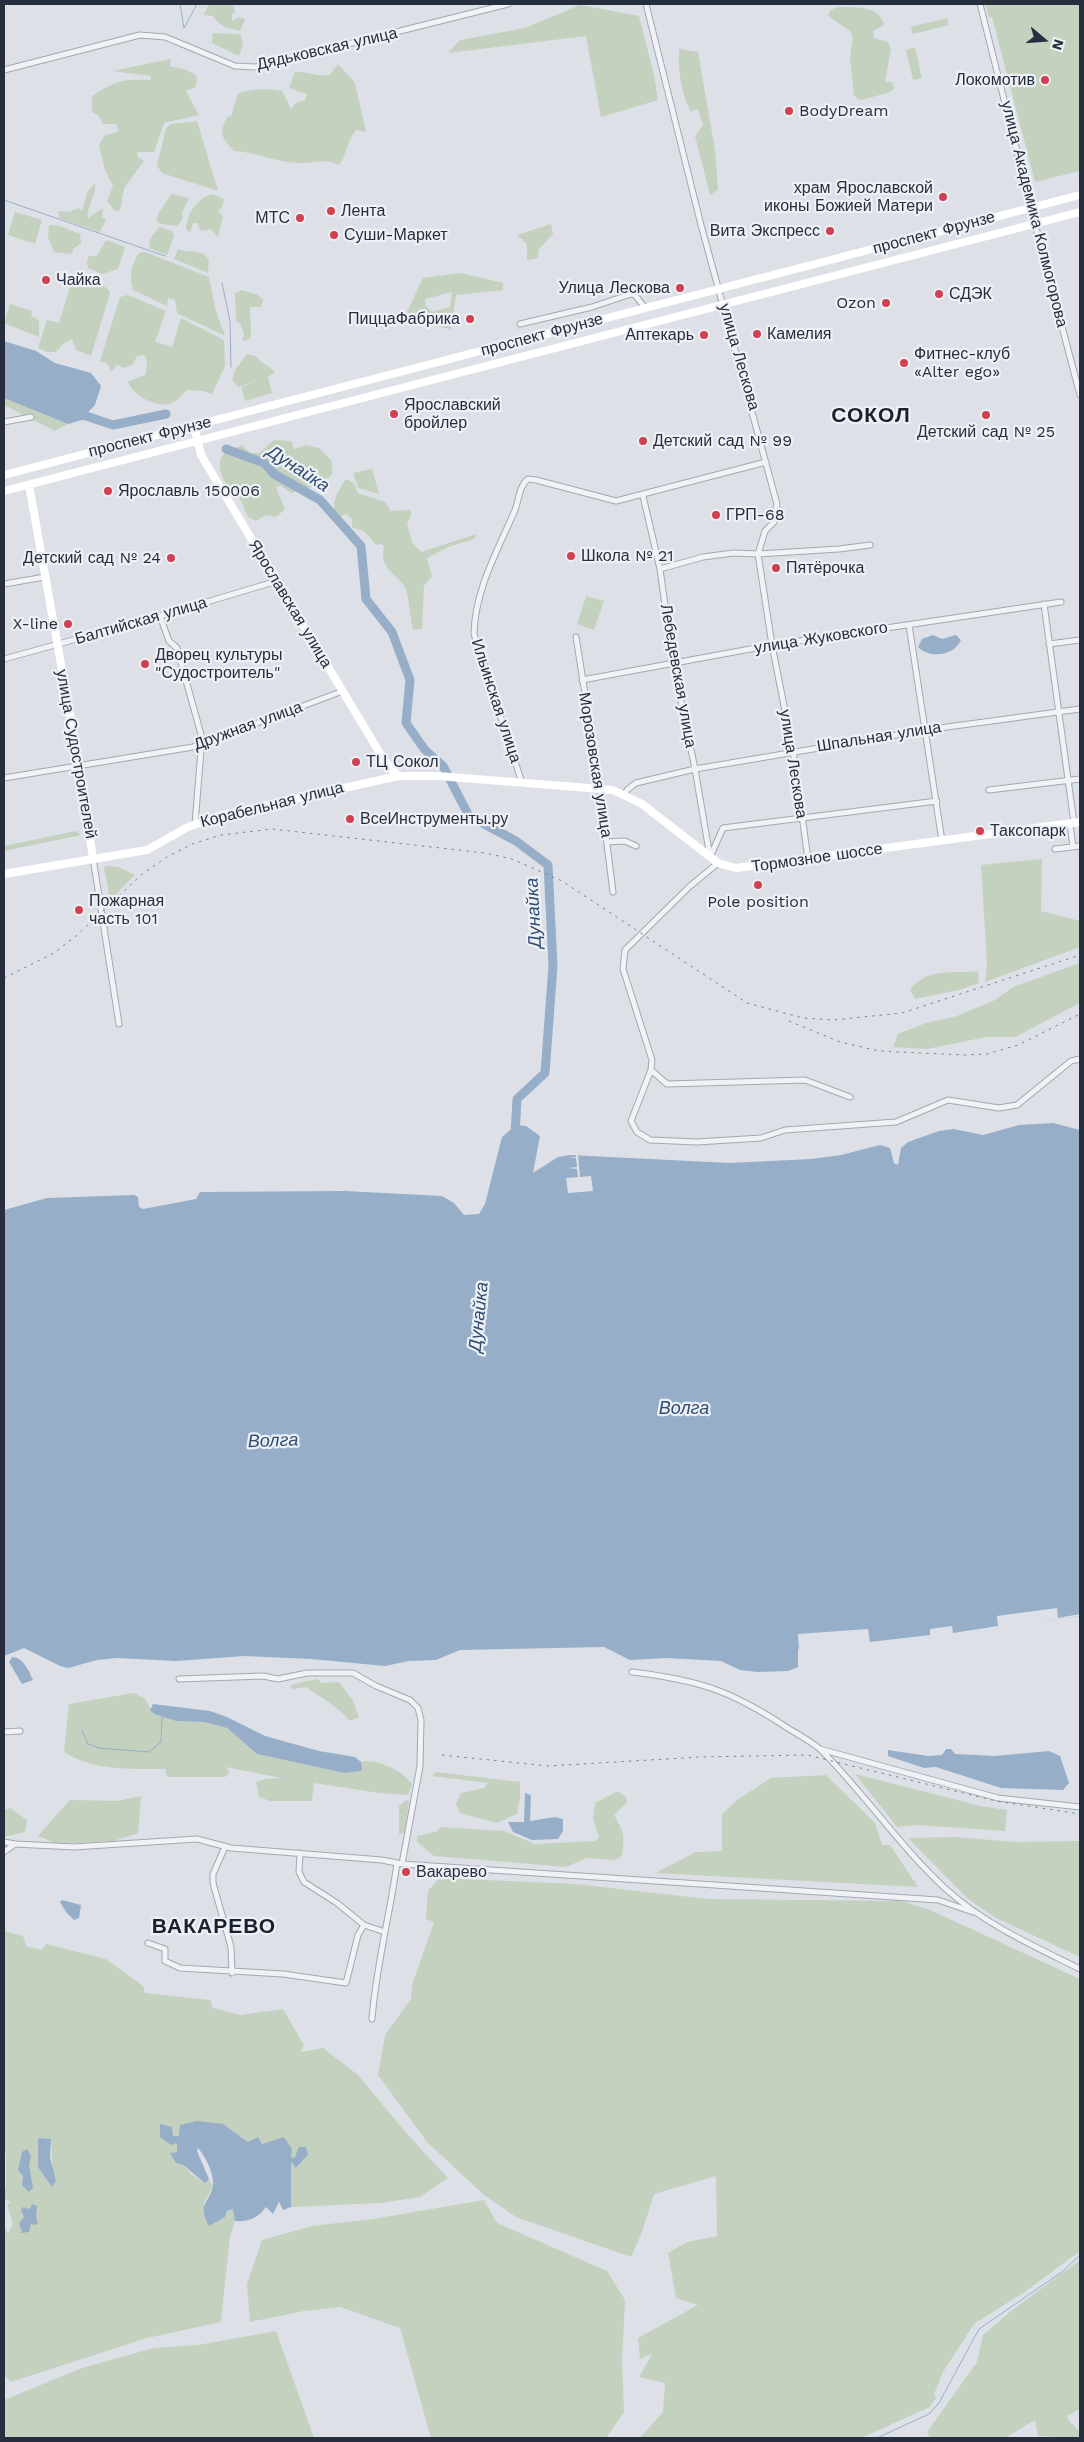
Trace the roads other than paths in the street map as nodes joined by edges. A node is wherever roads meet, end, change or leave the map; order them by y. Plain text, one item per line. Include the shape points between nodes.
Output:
1 (508, 4) edge
2 (646, 4) edge
3 (980, 4) edge
4 (4, 70) edge
5 (1080, 194) edge
6 (1031, 207) junction
7 (1080, 212) edge
8 (1035, 224) junction
9 (719, 288) junction
10 (724, 305) junction
11 (645, 308) junction
12 (520, 324) dead end
13 (1080, 394) edge
14 (31, 417) dead end
15 (4, 422) edge
16 (194, 425) junction
17 (197, 441) junction
18 (766, 462) junction
19 (4, 475) edge
20 (29, 485) junction
21 (4, 492) edge
22 (643, 496) junction
23 (870, 545) dead end
24 (758, 554) junction
25 (660, 569) junction
26 (45, 577) junction
27 (277, 581) junction
28 (4, 584) edge
29 (1061, 602) dead end
30 (1044, 604) junction
31 (160, 616) junction
32 (909, 625) junction
33 (576, 637) dead end
34 (1080, 640) edge
35 (57, 644) junction
36 (1050, 644) junction
37 (772, 645) junction
38 (4, 659) edge
39 (673, 663) junction
40 (582, 680) junction
41 (343, 691) junction
42 (1080, 710) edge
43 (1058, 713) junction
44 (925, 730) junction
45 (202, 744) junction
46 (793, 751) junction
47 (79, 765) junction
48 (695, 769) junction
49 (398, 776) junction
50 (4, 778) edge
51 (1080, 779) edge
52 (1068, 781) junction
53 (522, 783) junction
54 (599, 787) junction
55 (989, 790) dead end
56 (625, 794) junction
57 (937, 801) junction
58 (801, 818) junction
59 (1075, 823) edge
60 (195, 824) junction
61 (942, 841) junction
62 (607, 842) junction
63 (636, 846) dead end
64 (1080, 846) edge
65 (1073, 847) junction
66 (1055, 849) dead end
67 (93, 858) junction
68 (710, 858) junction
69 (808, 858) junction
70 (718, 863) junction
71 (4, 874) edge
72 (613, 892) dead end
73 (119, 1024) dead end
74 (1080, 1059) edge
75 (651, 1070) junction
76 (850, 1097) dead end
77 (632, 1672) dead end
78 (179, 1679) dead end
79 (20, 1731) dead end
80 (4, 1732) edge
81 (819, 1749) junction
82 (1080, 1807) edge
83 (4, 1842) edge
84 (15, 1844) junction
85 (225, 1846) junction
86 (4, 1852) edge
87 (300, 1853) junction
88 (399, 1863) junction
89 (974, 1912) junction
90 (364, 1925) junction
91 (385, 1932) junction
92 (148, 1943) dead end
93 (1080, 1969) edge
94 (232, 1973) junction
95 (372, 2019) dead end

1 - 4 street, Дядьковская улица via 256,67 235,66 165,37 140,35
2 - 9 street, улица Лескова
3 - 6 street, улица Академика Колмогорова
5 - 6 main road, проспект Фрунзе
6 - 8 main road, улица Академика Колмогорова
6 - 9 main road, проспект Фрунзе
7 - 8 main road, проспект Фрунзе
8 - 10 main road, проспект Фрунзе
8 - 13 street, улица Академика Колмогорова
9 - 10 street, улица Лескова
9 - 11 main road, проспект Фрунзе
10 - 17 main road, проспект Фрунзе
10 - 18 street, улица Лескова
11 - 12 street via 631,294
11 - 16 main road, проспект Фрунзе
14 - 15 street
16 - 17 main road, Ярославская улица
16 - 19 main road, проспект Фрунзе
17 - 20 main road, проспект Фрунзе
17 - 27 main road, Ярославская улица via 201,455
18 - 22 street
18 - 24 street, улица Лескова via 777,504 774,522 766,531
20 - 21 main road, проспект Фрунзе
20 - 26 main road, улица Судостроителей
22 - 25 street, Лебедевская улица
22 - 53 street, Ильинская улица via 606,500 528,479 523,483 480,593 474,625 474,634
23 - 24 street
24 - 25 street via 703,557
24 - 37 street, улица Лескова
25 - 39 street, Лебедевская улица
26 - 28 street
26 - 35 main road, улица Судостроителей
27 - 31 street, Балтийская улица
27 - 41 main road, Ярославская улица
29 - 30 street, улица Жуковского
30 - 32 street, улица Жуковского
30 - 36 street
31 - 35 street, Балтийская улица
31 - 45 street via 169,641 177,648
32 - 37 street, улица Жуковского
32 - 44 street
33 - 40 street, Морозовская улица
34 - 36 street
35 - 38 street, Балтийская улица
35 - 47 main road, улица Судостроителей
36 - 43 street
37 - 39 street, улица Жуковского
37 - 46 street, улица Лескова
39 - 40 street, улица Жуковского
39 - 48 street, Лебедевская улица
40 - 54 street, Морозовская улица
41 - 45 street, Дружная улица
41 - 49 main road, Ярославская улица via 384,760
42 - 43 street, Шпальная улица
43 - 44 street, Шпальная улица
43 - 52 street
44 - 46 street, Шпальная улица
44 - 57 street
45 - 47 street, Дружная улица
45 - 60 street
46 - 48 street, Шпальная улица
46 - 58 street, улица Лескова
47 - 50 street, Дружная улица
47 - 67 main road, улица Судостроителей
48 - 56 street, Шпальная улица via 636,783
48 - 68 street, Лебедевская улица
49 - 53 main road, Тормозное шоссе
49 - 60 main road, Корабельная улица via 252,807
51 - 52 street
52 - 55 street
52 - 59 street
53 - 54 main road, Тормозное шоссе
54 - 56 main road, Тормозное шоссе
54 - 62 street, Морозовская улица
56 - 68 main road, Тормозное шоссе
57 - 58 street
57 - 61 street
58 - 68 street via 723,828
58 - 69 street, улица Лескова
59 - 61 main road, Тормозное шоссе
59 - 65 street
60 - 67 main road, Корабельная улица via 154,848
61 - 69 main road, Тормозное шоссе
62 - 63 street via 625,841
62 - 72 street, Морозовская улица
64 - 65 street
65 - 66 street
67 - 71 main road, Корабельная улица
67 - 73 street, улица Судостроителей
68 - 70 main road, Тормозное шоссе
69 - 70 main road, Тормозное шоссе via 749,868
70 - 75 street via 626,950 623,969 652,1060
74 - 75 street via 1071,1061 1017,1105 999,1108 948,1100 896,1122 785,1130 761,1138 697,1142 650,1140 638,1132 631,1121
75 - 76 street via 667,1084 805,1080
77 - 81 street via 678,1678 720,1690 750,1704
78 - 88 street via 263,1676 278,1679 307,1672 353,1673 410,1700 418,1708 421,1720 420,1766
79 - 80 street
81 - 82 street via 998,1798
81 - 89 street via 947,1890
83 - 84 street
84 - 85 street via 74,1847 196,1839
84 - 86 street
85 - 87 street
85 - 94 street via 213,1874 213,1883 231,1947
87 - 88 street
87 - 90 street via 299,1872 304,1882 337,1902
88 - 89 street via 938,1900
88 - 91 street
89 - 93 street via 1002,1930
90 - 91 street
90 - 94 street via 358,1935 346,1983 283,1974
91 - 95 street
92 - 94 street via 164,1949 165,1961 180,1968

